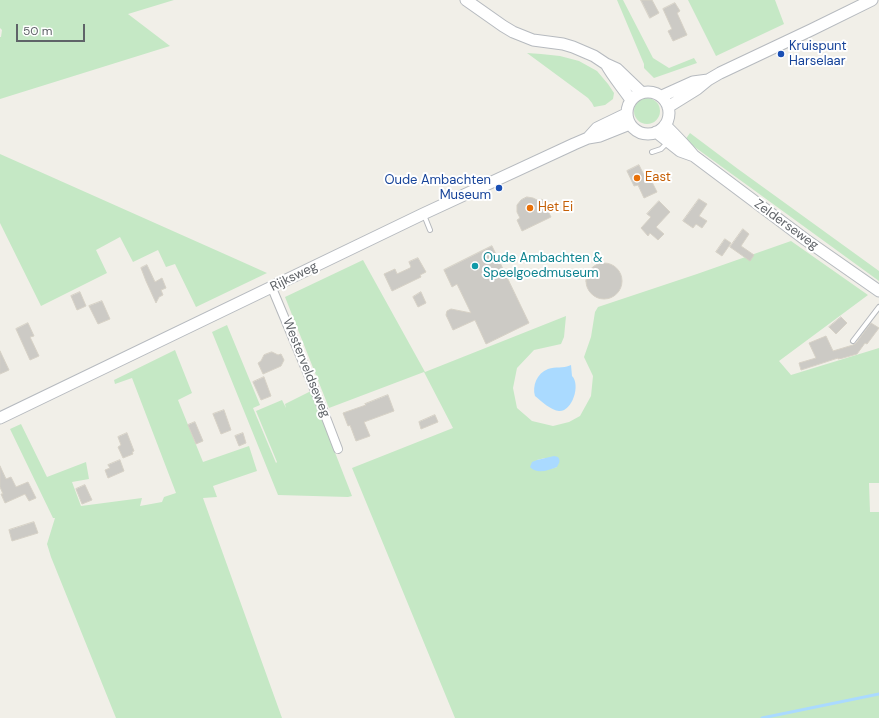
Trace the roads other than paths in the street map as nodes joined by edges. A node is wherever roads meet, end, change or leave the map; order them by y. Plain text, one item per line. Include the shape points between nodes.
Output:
1 (466, 0) edge
2 (872, 0) edge
3 (606, 64) junction
4 (708, 80) junction
5 (641, 92) junction
6 (662, 96) junction
7 (631, 100) junction
8 (668, 107) junction
9 (628, 119) junction
10 (665, 125) junction
11 (656, 132) junction
12 (668, 142) junction
13 (652, 152) dead end
14 (694, 156) junction
15 (423, 214) junction
16 (430, 230) dead end
17 (272, 288) junction
18 (879, 291) edge
19 (879, 306) edge
20 (853, 341) dead end
21 (0, 418) edge
22 (338, 449) dead end

1 - 3 main road via 514,32 533,40 574,47
2 - 4 main road
3 - 5 main road via 617,69
3 - 7 main road
4 - 6 main road via 693,82
4 - 8 main road
5 - 6 main road via 648,91
5 - 7 main road
6 - 8 main road
7 - 9 main road via 628,104
8 - 10 main road via 669,116
9 - 11 main road via 639,132
9 - 15 main road, Rijksweg via 600,136 588,138
10 - 11 main road
10 - 14 main road, Zelderseweg
11 - 12 main road, Zelderseweg
12 - 13 lane via 661,149
12 - 14 main road, Zelderseweg via 680,151
14 - 18 main road, Zelderseweg
15 - 16 lane
15 - 17 main road, Rijksweg
17 - 21 main road, Rijksweg
17 - 22 street, Westerveldseweg
19 - 20 lane

